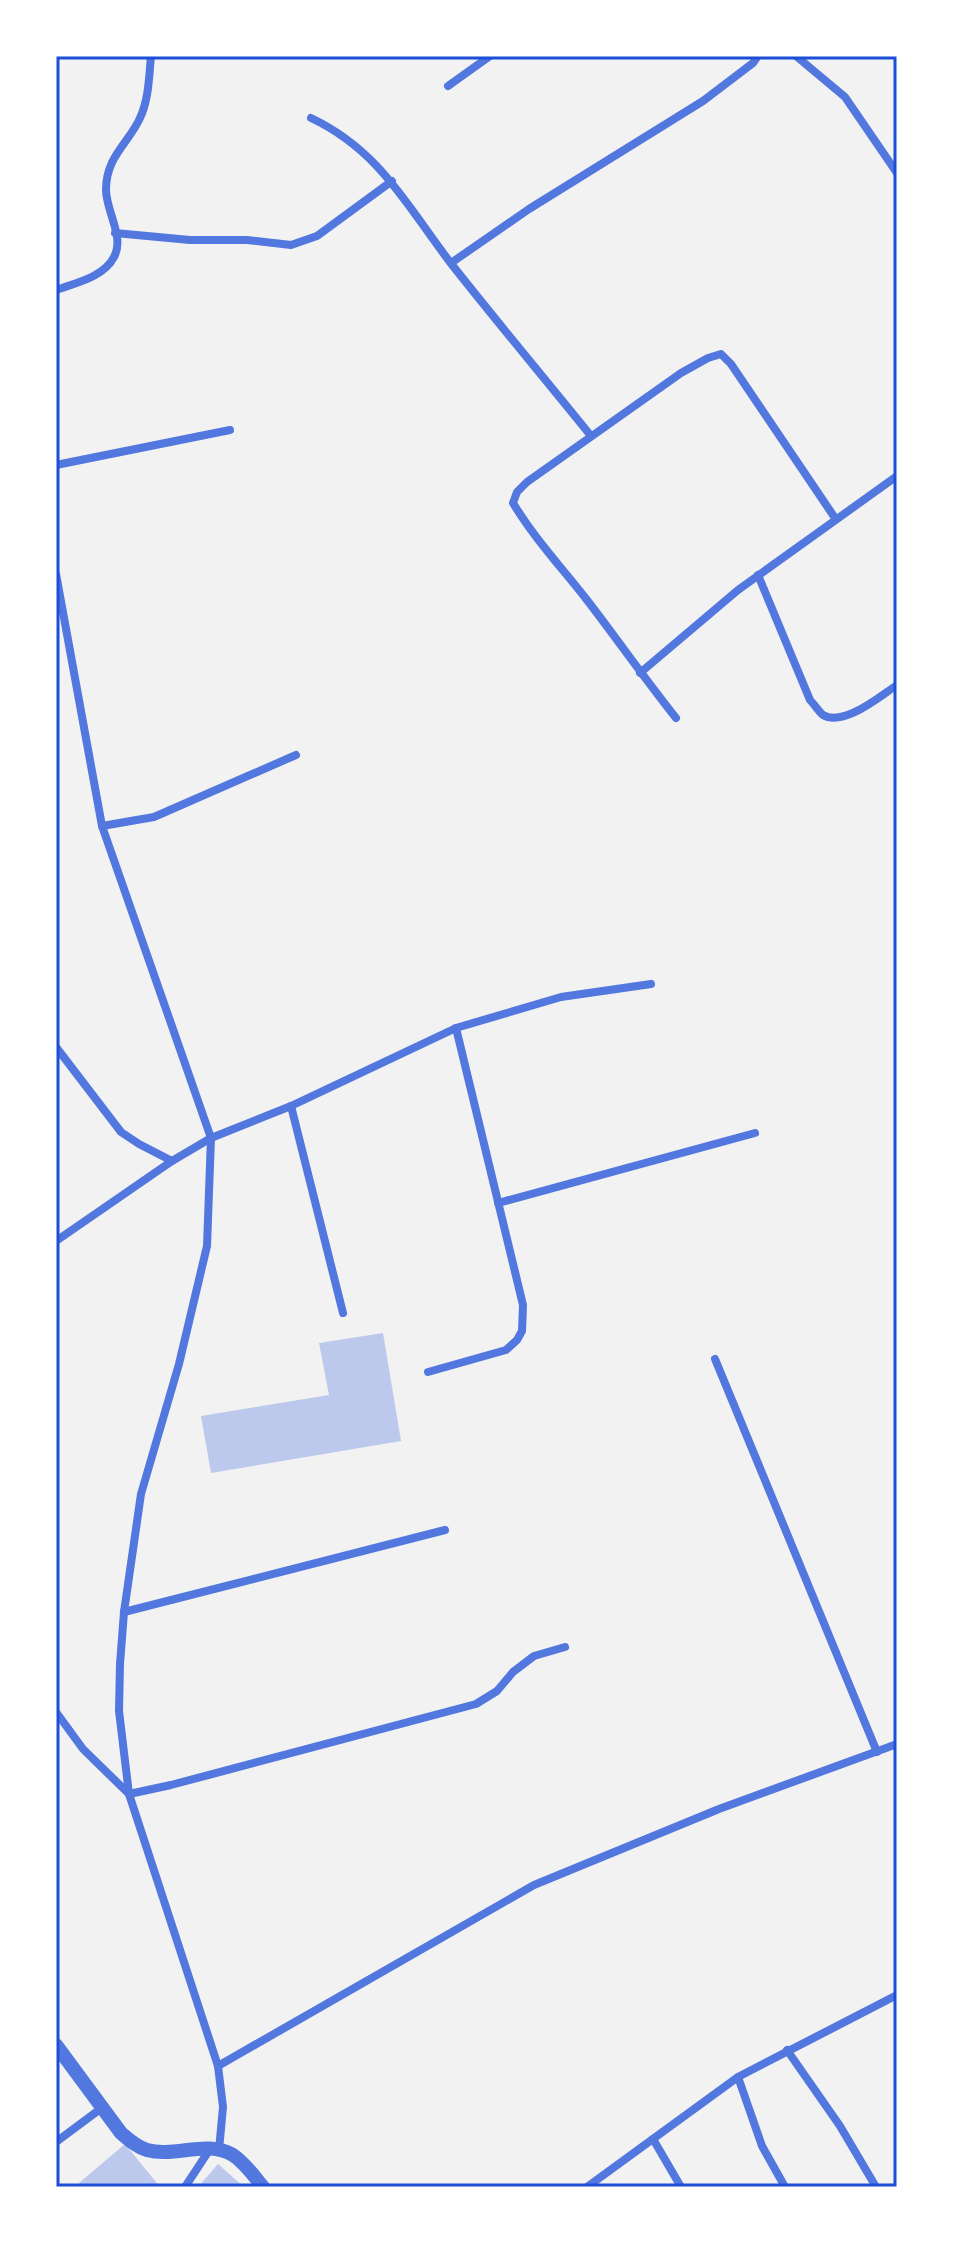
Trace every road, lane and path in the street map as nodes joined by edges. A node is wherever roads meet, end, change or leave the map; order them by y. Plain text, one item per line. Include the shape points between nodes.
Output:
1 (151, 56) edge
2 (490, 56) edge
3 (758, 56) edge
4 (796, 56) edge
5 (448, 86) dead end
6 (311, 118) dead end
7 (897, 173) edge
8 (392, 181) junction
9 (115, 233) junction
10 (451, 263) junction
11 (56, 290) edge
12 (230, 430) dead end
13 (591, 436) junction
14 (56, 465) edge
15 (897, 476) edge
16 (835, 518) junction
17 (56, 574) edge
18 (758, 575) junction
19 (640, 673) junction
20 (897, 685) edge
21 (676, 718) dead end
22 (296, 755) dead end
23 (102, 826) junction
24 (651, 984) dead end
25 (456, 1028) junction
26 (56, 1047) edge
27 (291, 1106) junction
28 (755, 1133) dead end
29 (211, 1138) junction
30 (172, 1161) junction
31 (498, 1203) junction
32 (56, 1241) edge
33 (343, 1313) dead end
34 (715, 1359) dead end
35 (428, 1372) dead end
36 (445, 1530) dead end
37 (124, 1612) junction
38 (565, 1647) dead end
39 (56, 1712) edge
40 (897, 1744) edge
41 (877, 1752) junction
42 (129, 1794) junction
43 (897, 1995) edge
44 (56, 2045) edge
45 (787, 2050) junction
46 (218, 2066) junction
47 (738, 2077) junction
48 (103, 2107) junction
49 (653, 2139) junction
50 (56, 2142) edge
51 (215, 2150) junction
52 (185, 2187) edge
53 (263, 2187) edge
54 (587, 2187) edge
55 (681, 2187) edge
56 (785, 2187) edge
57 (876, 2187) edge

1 - 9 street via 140,119 110,167 106,190
2 - 5 street
3 - 10 street via 703,101
4 - 7 street via 845,97
6 - 8 street via 360,148
8 - 9 street via 317,236 291,245
8 - 10 street
9 - 11 street via 118,245 109,264
10 - 13 street
12 - 14 street
13 - 16 street via 681,373 721,354
13 - 19 street via 527,482 513,503
15 - 16 street
16 - 18 street
17 - 23 street
18 - 19 street
18 - 20 street via 810,700 823,715 849,716
19 - 21 street
22 - 23 street via 154,817
23 - 29 street
24 - 25 street via 561,997
25 - 27 street
25 - 31 street
26 - 30 street via 121,1132
27 - 29 street
27 - 33 street
28 - 31 street
29 - 30 street
29 - 37 street via 207,1246 141,1494
30 - 32 street
31 - 35 street via 523,1305 522,1331 506,1350
34 - 41 street
36 - 37 street
37 - 42 street via 119,1711
38 - 42 street via 534,1656 476,1704
39 - 42 street via 83,1749
40 - 41 street
41 - 46 street via 534,1885
42 - 46 street
43 - 45 street
44 - 48 street
45 - 47 street
45 - 57 street
46 - 51 street via 223,2107
47 - 49 street
47 - 56 street via 762,2146
48 - 50 street
48 - 51 street via 121,2133 146,2150
49 - 54 street
49 - 55 street
51 - 52 street
51 - 53 street via 231,2153

